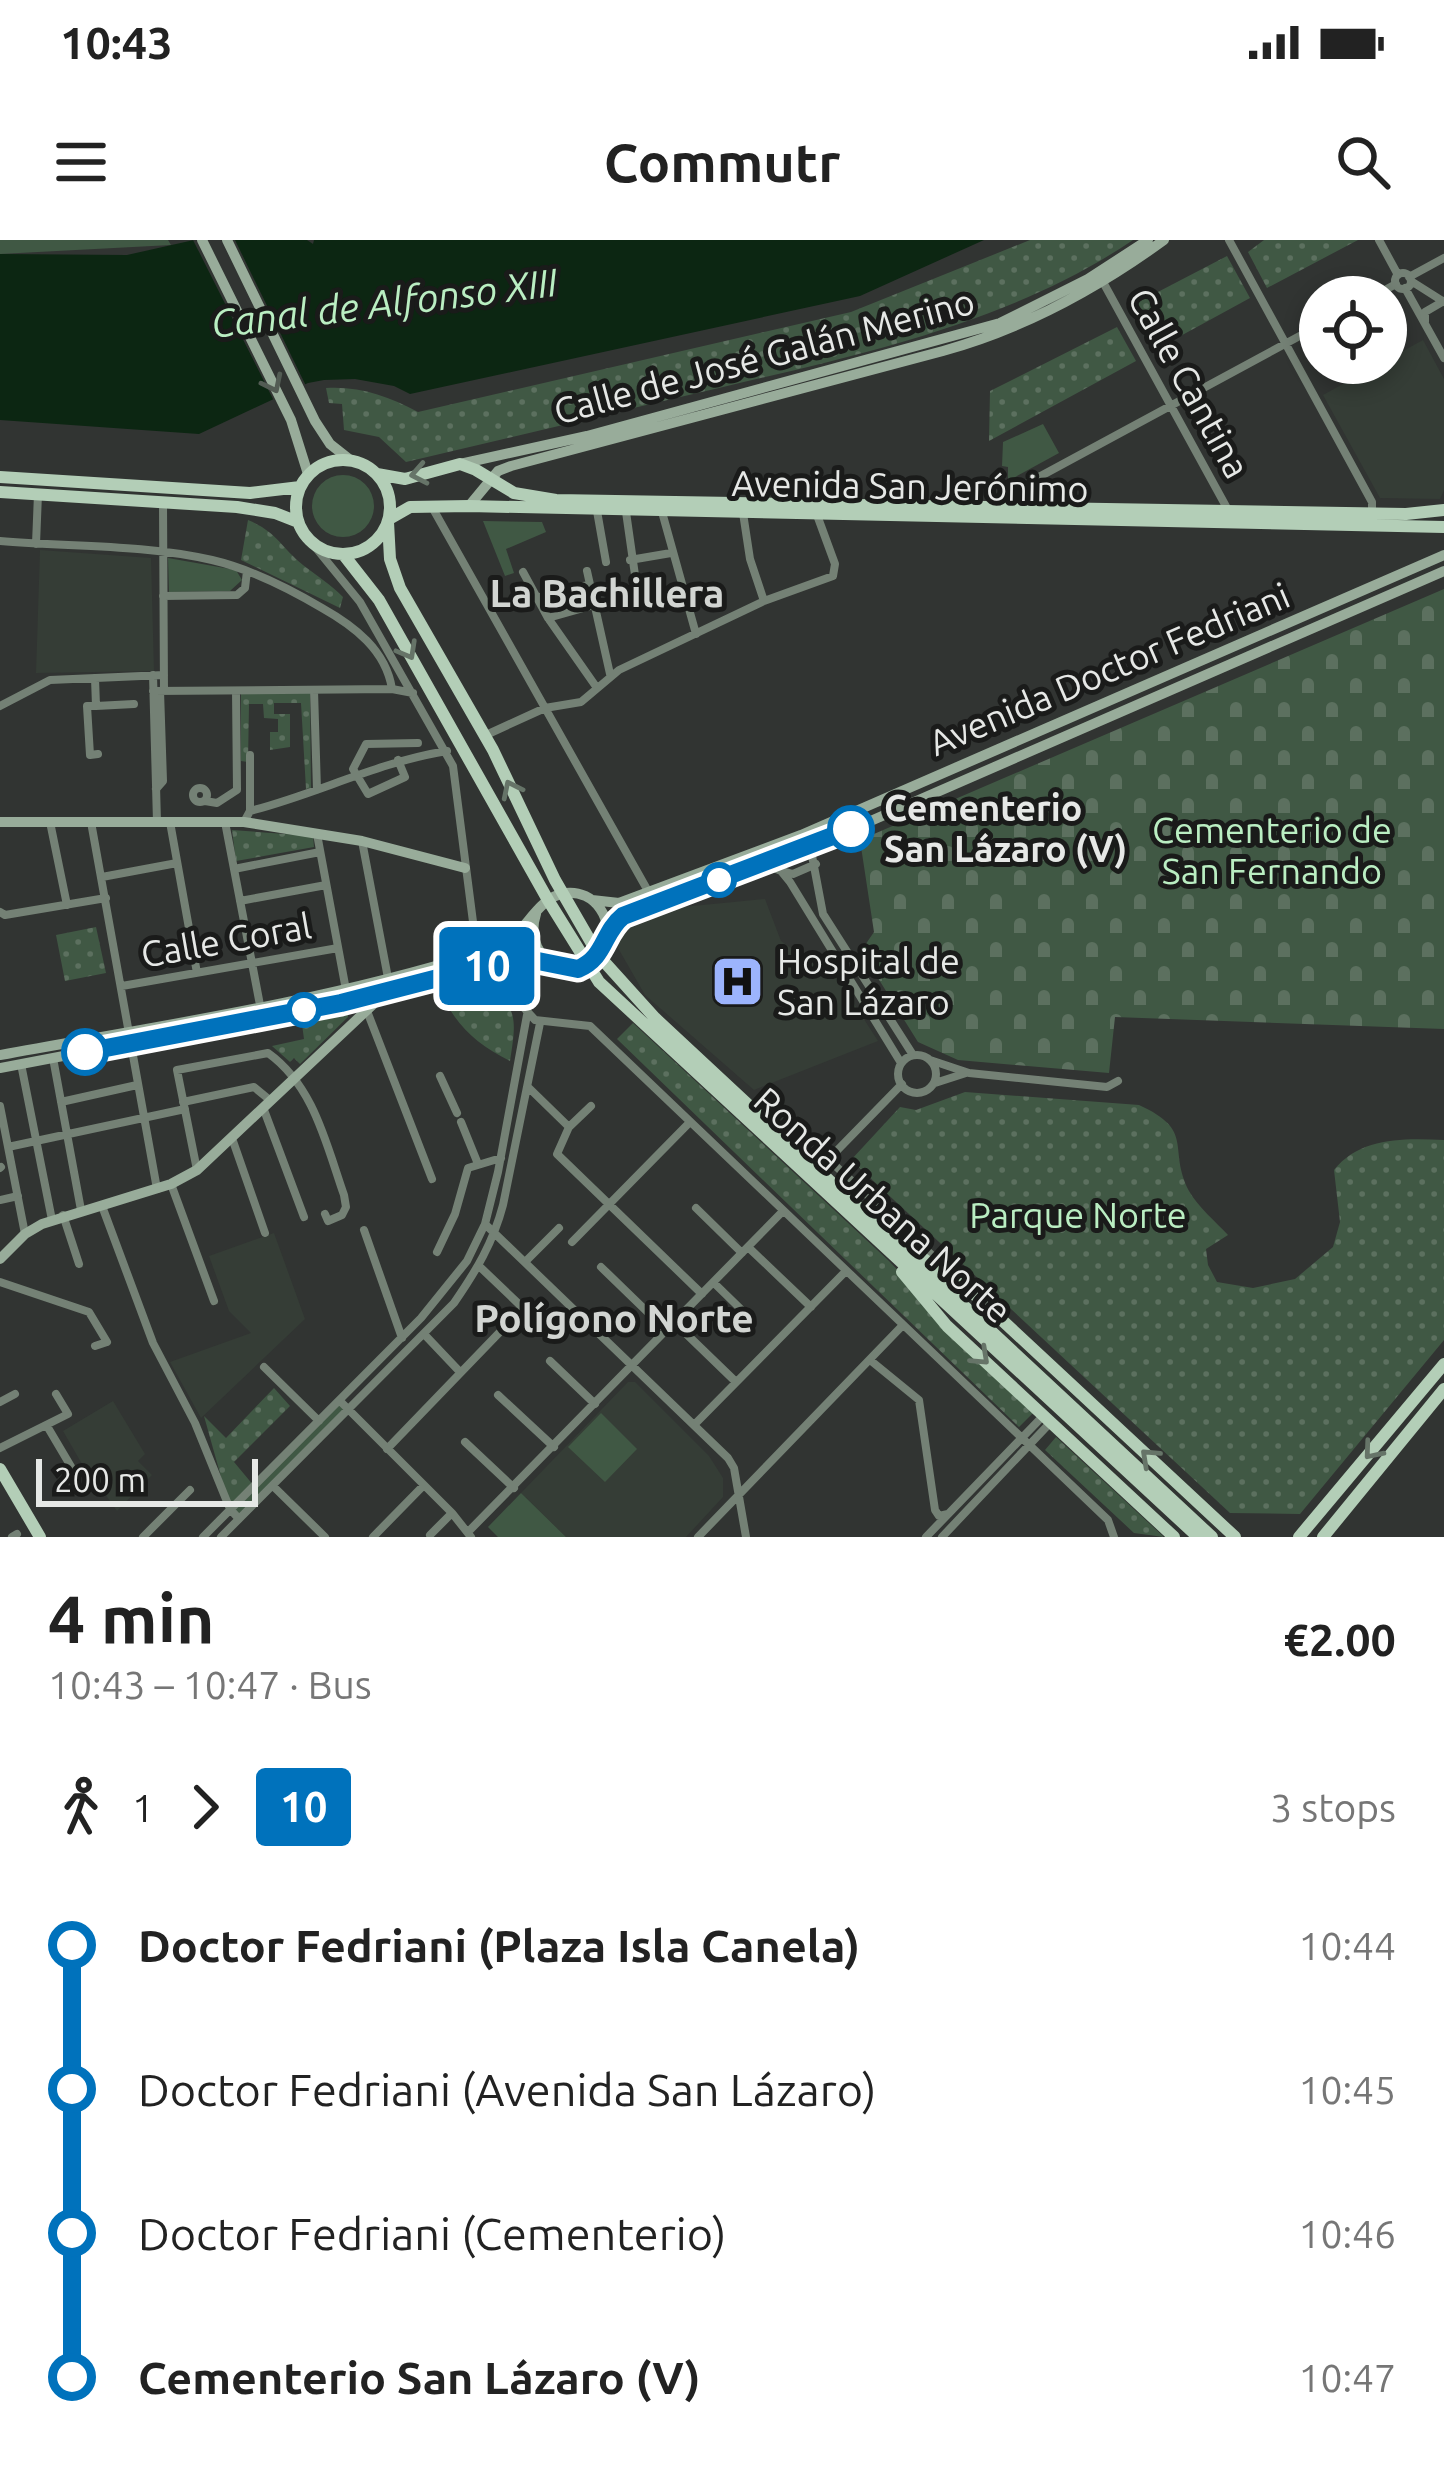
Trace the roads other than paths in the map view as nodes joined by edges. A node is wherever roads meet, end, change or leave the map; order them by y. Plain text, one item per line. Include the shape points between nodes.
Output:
1 (228, 240) edge
2 (1148, 240) edge
3 (1164, 240) edge
4 (1229, 240) edge
5 (1378, 240) edge
6 (202, 242) edge
7 (1444, 258) edge
8 (1401, 276) edge
9 (1407, 279) edge
10 (1103, 282) junction
11 (1407, 283) edge
12 (1407, 286) edge
13 (1444, 302) edge
14 (1421, 311) junction
15 (1299, 336) edge
16 (1285, 344) junction
17 (1444, 358) edge
18 (1171, 408) junction
19 (349, 460) junction
20 (460, 464) junction
21 (308, 474) junction
22 (377, 474) junction
23 (0, 477) edge
24 (490, 479) junction
25 (300, 487) junction
26 (0, 492) edge
27 (38, 494) junction
28 (163, 502) junction
29 (469, 506) junction
30 (431, 507) junction
31 (1008, 507) junction
32 (1444, 510) edge
33 (597, 511) junction
34 (1228, 511) junction
35 (626, 512) junction
36 (662, 512) junction
37 (743, 513) junction
38 (1372, 513) junction
39 (817, 514) junction
40 (388, 520) junction
41 (298, 522) junction
42 (1441, 529) edge
43 (307, 537) junction
44 (0, 541) edge
45 (36, 544) junction
46 (161, 552) junction
47 (343, 554) junction
48 (671, 554) junction
49 (1444, 555) edge
50 (630, 560) junction
51 (606, 562) dead end
52 (247, 571) junction
53 (587, 571) dead end
54 (1444, 571) edge
55 (524, 572) dead end
56 (588, 585) junction
57 (637, 590) dead end
58 (534, 595) junction
59 (163, 596) junction
60 (764, 602) junction
61 (594, 605) junction
62 (548, 618) junction
63 (378, 633) junction
64 (696, 634) junction
65 (374, 648) junction
66 (610, 674) junction
67 (158, 675) junction
68 (94, 677) junction
69 (597, 688) junction
70 (392, 689) junction
71 (314, 690) junction
72 (159, 691) junction
73 (236, 691) junction
74 (413, 693) junction
75 (134, 704) dead end
76 (0, 706) edge
77 (96, 706) junction
78 (545, 708) junction
79 (484, 736) junction
80 (418, 743) dead end
81 (447, 751) junction
82 (98, 754) dead end
83 (250, 755) dead end
84 (398, 760) junction
85 (358, 772) junction
86 (316, 790) junction
87 (274, 805) junction
88 (247, 816) junction
89 (196, 821) junction
90 (50, 822) junction
91 (91, 822) junction
92 (163, 822) junction
93 (225, 822) junction
94 (0, 823) edge
95 (271, 824) junction
96 (317, 832) junction
97 (801, 835) junction
98 (362, 841) junction
99 (812, 847) junction
100 (320, 852) junction
101 (177, 863) junction
102 (764, 864) junction
103 (816, 864) junction
104 (465, 868) junction
105 (234, 869) junction
106 (781, 871) junction
107 (102, 877) junction
108 (326, 885) junction
109 (563, 893) junction
110 (649, 893) junction
111 (106, 898) junction
112 (548, 900) junction
113 (592, 900) junction
114 (240, 901) junction
115 (67, 905) junction
116 (807, 908) junction
117 (0, 912) edge
118 (536, 914) junction
119 (823, 914) junction
120 (608, 930) junction
121 (338, 948) junction
122 (477, 953) junction
123 (599, 956) junction
124 (550, 963) junction
125 (252, 964) junction
126 (486, 966) junction
127 (586, 966) junction
128 (197, 973) junction
129 (388, 978) junction
130 (122, 986) junction
131 (386, 992) junction
132 (347, 995) junction
133 (260, 1006) junction
134 (366, 1010) junction
135 (527, 1015) junction
136 (540, 1023) junction
137 (351, 1025) junction
138 (131, 1037) junction
139 (0, 1055) edge
140 (913, 1055) junction
141 (53, 1058) junction
142 (930, 1060) junction
143 (21, 1064) junction
144 (901, 1064) junction
145 (0, 1068) edge
146 (969, 1072) junction
147 (440, 1076) dead end
148 (296, 1078) junction
149 (1118, 1081) dead end
150 (933, 1083) junction
151 (902, 1084) junction
152 (137, 1085) junction
153 (527, 1087) junction
154 (61, 1102) junction
155 (0, 1106) edge
156 (184, 1106) junction
157 (268, 1106) junction
158 (591, 1106) dead end
159 (143, 1118) junction
160 (690, 1122) junction
161 (569, 1127) junction
162 (67, 1135) junction
163 (232, 1141) junction
164 (37, 1142) junction
165 (8, 1148) junction
166 (501, 1158) junction
167 (478, 1164) junction
168 (823, 1164) junction
169 (197, 1170) junction
170 (432, 1179) dead end
171 (171, 1184) junction
172 (157, 1190) junction
173 (18, 1196) junction
174 (0, 1200) edge
175 (609, 1204) junction
176 (102, 1206) junction
177 (696, 1208) dead end
178 (81, 1210) junction
179 (783, 1211) junction
180 (325, 1214) dead end
181 (58, 1217) junction
182 (304, 1217) dead end
183 (485, 1224) junction
184 (559, 1228) dead end
185 (364, 1230) dead end
186 (265, 1233) dead end
187 (25, 1234) junction
188 (496, 1234) junction
189 (878, 1235) junction
190 (572, 1242) dead end
191 (745, 1250) junction
192 (437, 1252) dead end
193 (0, 1258) edge
194 (525, 1262) junction
195 (80, 1264) dead end
196 (479, 1267) junction
197 (601, 1267) dead end
198 (846, 1271) junction
199 (0, 1282) edge
200 (713, 1283) junction
201 (702, 1294) junction
202 (975, 1295) junction
203 (214, 1301) dead end
204 (811, 1306) junction
205 (751, 1319) dead end
206 (902, 1326) junction
207 (671, 1327) junction
208 (424, 1334) junction
209 (402, 1338) junction
210 (95, 1346) dead end
211 (870, 1359) junction
212 (550, 1361) dead end
213 (1444, 1364) edge
214 (633, 1366) junction
215 (264, 1367) dead end
216 (460, 1372) junction
217 (736, 1382) junction
218 (1444, 1389) edge
219 (15, 1394) dead end
220 (56, 1394) dead end
221 (498, 1395) dead end
222 (0, 1402) edge
223 (340, 1402) junction
224 (1438, 1402) edge
225 (595, 1404) junction
226 (348, 1410) junction
227 (1047, 1420) junction
228 (319, 1421) junction
229 (694, 1425) junction
230 (47, 1426) junction
231 (465, 1442) dead end
232 (1024, 1444) junction
233 (554, 1447) junction
234 (0, 1448) edge
235 (387, 1448) junction
236 (0, 1469) edge
237 (76, 1475) dead end
238 (424, 1485) junction
239 (273, 1486) junction
240 (514, 1488) junction
241 (190, 1490) dead end
242 (740, 1494) junction
243 (230, 1509) junction
244 (452, 1513) junction
245 (948, 1514) junction
246 (239, 1519) junction
247 (470, 1534) edge
248 (430, 1535) edge
249 (40, 1537) edge
250 (143, 1537) edge
251 (203, 1537) edge
252 (221, 1537) edge
253 (325, 1537) edge
254 (374, 1537) edge
255 (698, 1537) edge
256 (746, 1537) edge
257 (926, 1537) edge
258 (942, 1537) edge
259 (1114, 1537) edge
260 (1174, 1537) edge
261 (1198, 1537) edge
262 (1211, 1537) edge
263 (1235, 1537) edge
264 (1299, 1537) edge
265 (1322, 1537) edge

1 - 19 main road via 325,437
2 - 20 main road, Calle de José Galán Merino via 1000,323
3 - 10 main road, Calle de José Galán Merino
4 - 16 street
5 - 8 street
6 -> 21 main road
7 - 9 street
10 - 18 street, Calle Cantina
10 - 24 main road, Calle de José Galán Merino via 955,348 529,460
11 - 13 street
12 - 14 street
13 - 14 street
14 - 17 street
15 - 16 street
16 - 18 street
16 - 38 street
18 - 31 street
18 - 34 street, Calle Cantina
19 - 21 main road
19 - 22 main road
20 -> 22 main road, Calle de José Galán Merino via 406,479
20 - 24 main road, Avenida San Jerónimo
21 - 25 main road
22 - 40 main road via 388,494
23 - 25 main road via 250,493
24 - 29 main road, Calle de José Galán Merino
24 - 31 main road, Avenida San Jerónimo via 514,494 556,500
25 - 41 main road
26 - 27 main road
27 - 28 main road
27 - 45 street
28 - 41 main road
28 - 46 street
29 - 30 main road, Avenida San Jerónimo
29 - 33 main road, Avenida San Jerónimo
30 - 40 main road, Avenida San Jerónimo via 405,508
30 - 78 street
31 - 34 main road, Avenida San Jerónimo
31 - 39 main road, Avenida San Jerónimo
31 - 42 main road, Avenida San Jerónimo
32 - 38 main road, Avenida San Jerónimo
33 - 35 main road, Avenida San Jerónimo
33 - 51 street
34 - 38 main road, Avenida San Jerónimo
35 - 36 main road, Avenida San Jerónimo
35 - 50 street
36 - 37 main road, Avenida San Jerónimo
36 - 48 street
37 - 39 main road, Avenida San Jerónimo
37 - 60 street
39 - 60 street via 832,576
40 - 47 main road via 374,543
40 - 79 main road, Ronda Urbana Norte via 400,588
41 - 43 main road
43 - 47 main road
43 - 63 street
44 - 45 street
45 - 46 street
46 - 52 street
46 - 59 street
47 -> 112 main road, Ronda Urbana Norte via 379,600
48 - 50 street
48 - 64 street
49 - 97 main road, Avenida Doctor Fedriani
50 - 57 street
52 - 59 street via 237,595
52 - 65 street via 345,621
53 - 56 street
54 - 99 main road, Avenida Doctor Fedriani
55 - 58 street
56 - 58 street
56 - 61 street
58 - 62 street
59 - 67 street
60 - 64 street
61 - 62 street
61 - 66 street
62 - 69 street
63 - 65 street
63 - 74 street
64 - 66 street
65 - 70 street
66 - 69 street
67 - 68 street
67 - 72 street
68 - 76 street via 50,680
68 - 77 street
69 - 78 street via 581,702
70 - 71 street
70 - 74 street
71 - 73 street
71 - 86 street
72 - 73 street
72 - 92 street
73 - 89 street via 237,790 217,803 200,801
74 - 81 street
75 - 77 street
77 - 82 street via 87,706 90,755
78 - 79 street
78 - 110 street
109 -> 79 main road, Ronda Urbana Norte
80 - 85 street via 366,744 354,762
81 - 84 street
81 - 104 street
83 - 88 street
84 - 85 street
84 - 85 street via 405,777 368,794
85 - 86 street
86 - 87 street
87 - 88 street
87 - 95 street
88 - 93 main road
88 - 95 main road
89 - 92 main road
89 - 93 main road
90 - 91 main road
90 - 94 main road
90 - 115 street
91 - 92 main road
91 - 107 street
92 - 101 street
93 - 105 street
95 - 96 main road
96 - 98 main road
96 - 100 street
97 - 99 street
97 - 110 main road, Avenida Doctor Fedriani
98 - 104 main road
98 - 129 street
99 - 102 main road, Avenida Doctor Fedriani
99 - 103 street
100 - 105 street
100 - 108 street
101 - 107 street
101 - 128 street
102 - 106 street
102 - 120 main road, Avenida Doctor Fedriani via 628,913
103 - 106 street
103 - 119 street
104 - 122 street
105 - 114 street
106 - 116 street
107 - 111 street
108 - 114 street
108 - 121 street
109 - 112 main road
109 - 113 main road
109 - 123 main road, Ronda Urbana Norte
110 - 113 main road, Avenida Doctor Fedriani via 619,903
111 - 115 street
111 - 130 street
112 - 118 main road
112 - 127 main road, Ronda Urbana Norte
113 - 120 main road
114 - 125 street
115 - 117 street
116 - 119 street
116 - 144 street
118 - 122 main road via 505,943
118 - 124 main road via 532,939
119 - 140 street
120 - 123 main road
121 - 125 street, Calle Coral
121 - 132 street
122 - 129 main road
123 - 127 main road
123 - 168 main road, Ronda Urbana Norte via 655,1018
124 - 126 main road
124 - 127 main road
125 - 128 street, Calle Coral
125 - 133 street
126 - 131 main road
126 - 135 street
127 - 189 main road, Ronda Urbana Norte
128 - 130 street, Calle Coral
129 - 131 main road
129 - 132 main road
130 - 138 street
131 - 132 main road
131 - 134 main road
132 - 133 main road
132 - 137 main road via 356,1014
132 - 138 main road
133 - 138 main road
134 - 137 main road
134 - 170 street
135 - 136 street
135 - 166 street
136 - 153 street
136 - 160 street via 590,1026
137 - 148 main road
138 - 139 main road
138 - 141 main road
138 - 152 street
140 - 142 street
140 - 144 street
141 - 143 main road
141 - 154 street
142 - 146 street
142 - 150 street
143 - 145 main road
143 - 164 street
144 - 151 street
146 - 149 street via 1106,1087
146 - 150 street
147 - 167 street
148 - 156 street via 268,1053 177,1070
148 - 157 main road
148 - 180 street via 344,1195 342,1215 328,1221
150 - 151 street via 918,1093
151 - 168 street
152 - 154 street
152 - 159 street
153 - 161 street
153 - 188 street
154 - 162 street
155 - 165 street
156 - 157 street via 254,1087
156 - 159 street
156 - 169 street
157 - 163 main road
157 - 182 street
158 - 161 street
159 - 162 street
159 - 172 street
160 - 175 street
160 - 179 street
161 - 175 street via 557,1154
162 - 164 street
162 - 178 street
163 - 169 main road
163 - 186 street
164 - 165 street
164 - 181 street
165 - 173 street
166 - 167 street
166 - 183 street
167 - 192 street via 468,1168
168 - 189 main road, Ronda Urbana Norte
168 - 202 street
169 - 171 main road
171 - 172 main road
171 - 203 street
172 - 176 main road
173 - 174 street
173 - 187 street
175 - 190 street
175 - 201 street
176 - 178 main road
176 - 243 street via 153,1343
177 - 191 street
178 - 181 main road
179 - 191 street
179 - 198 street
181 - 187 main road
181 - 195 street
183 - 188 street
183 - 209 street via 447,1290
184 - 194 street
185 - 209 street
187 - 193 main road
188 - 194 street
188 - 196 street
189 - 202 main road
189 -> 227 main road via 947,1326
189 - 261 main road, Ronda Urbana Norte
189 - 262 main road, Ronda Urbana Norte
191 - 200 street
191 - 204 street
194 - 214 street
196 - 208 street
196 - 216 street via 523,1308
197 - 207 street
198 - 204 street
198 - 206 street
199 - 210 street via 89,1312 107,1342
200 - 201 street
200 - 205 street
201 - 207 street
263 -> 202 main road
204 - 217 street
206 - 211 street
206 - 232 street
207 - 214 street
207 - 217 street
208 - 216 street
208 - 226 street
209 - 223 street
211 - 242 street
211 - 245 street via 919,1400 935,1510
212 - 225 street
213 -> 264 main road
214 - 225 street
214 - 229 street
215 - 228 street
216 - 235 street
217 - 229 street
218 - 224 main road
219 - 222 street
220 - 230 street via 68,1414
221 - 233 street
223 - 226 street
223 - 228 street
224 - 265 main road
225 - 233 street
226 - 235 street
226 - 239 street
227 - 232 street
227 - 260 main road
228 - 243 street
229 - 242 street via 732,1463
230 - 234 street
230 - 237 street
231 - 240 street
232 - 245 street
232 - 258 street
232 - 259 street via 1108,1520
233 - 240 street
235 - 238 street
236 - 249 main road
238 - 244 street
238 - 254 street
239 - 246 street
239 - 253 street
240 - 247 street
241 - 250 street
242 - 255 street
242 - 256 street
243 - 246 street
243 - 251 street
244 - 247 street
244 - 248 street
245 - 257 street
246 - 252 street

